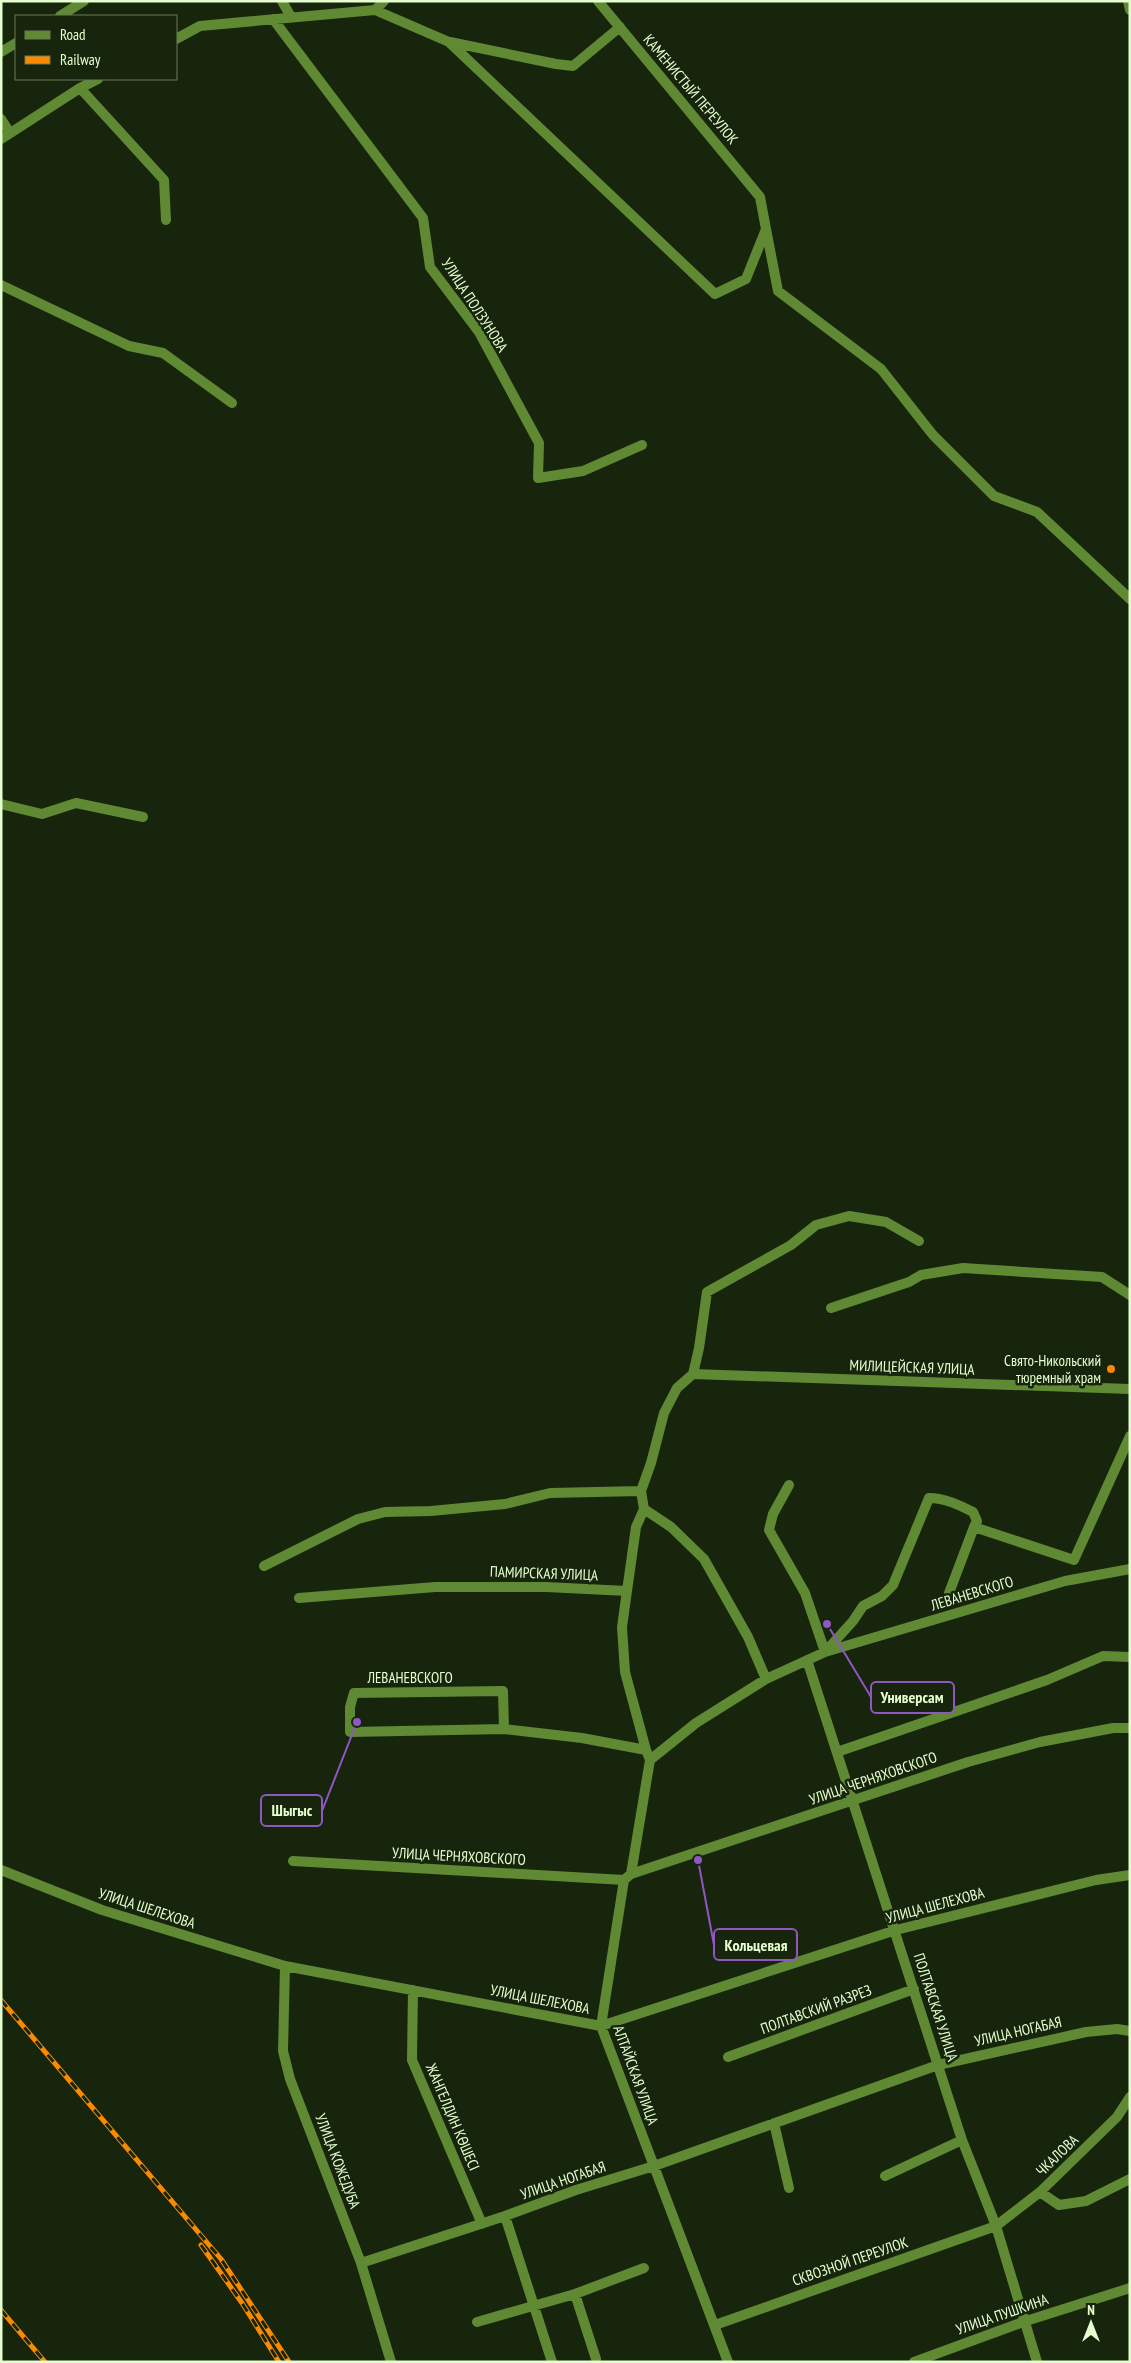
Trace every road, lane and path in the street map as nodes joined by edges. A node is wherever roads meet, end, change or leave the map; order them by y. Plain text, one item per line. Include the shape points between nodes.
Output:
1 (84, 1) edge
2 (282, 1) edge
3 (384, 1) edge
4 (598, 1) edge
5 (1128, 1) edge
6 (375, 10) junction
7 (1130, 10) edge
8 (62, 15) edge
9 (291, 17) junction
10 (273, 19) junction
11 (620, 27) junction
12 (178, 38) edge
13 (449, 42) junction
14 (15, 44) edge
15 (1, 52) edge
16 (96, 80) edge
17 (80, 88) junction
18 (1, 119) edge
19 (6, 136) edge
20 (166, 220) dead end
21 (766, 229) junction
22 (1, 285) edge
23 (232, 403) dead end
24 (642, 445) dead end
25 (1130, 599) edge
26 (1, 804) edge
27 (143, 817) dead end
28 (919, 1241) dead end
29 (1130, 1295) edge
30 (831, 1308) dead end
31 (693, 1374) junction
32 (1130, 1389) edge
33 (1130, 1436) edge
34 (788, 1485) dead end
35 (641, 1492) junction
36 (644, 1509) junction
37 (974, 1527) junction
38 (264, 1566) dead end
39 (1130, 1569) edge
40 (627, 1592) junction
41 (949, 1593) dead end
42 (299, 1598) dead end
43 (825, 1652) junction
44 (1130, 1658) edge
45 (807, 1660) junction
46 (766, 1679) junction
47 (1130, 1728) edge
48 (504, 1729) junction
49 (646, 1750) junction
50 (838, 1752) junction
51 (650, 1760) junction
52 (852, 1802) junction
53 (292, 1861) dead end
54 (1, 1870) edge
55 (1130, 1875) edge
56 (627, 1877) junction
57 (896, 1930) junction
58 (285, 1966) junction
59 (914, 1989) junction
60 (413, 1990) junction
61 (602, 2026) junction
62 (1130, 2031) edge
63 (728, 2058) dead end
64 (938, 2065) junction
65 (1130, 2097) edge
66 (774, 2123) junction
67 (962, 2140) junction
68 (654, 2166) junction
69 (885, 2176) dead end
70 (1130, 2179) edge
71 (789, 2188) dead end
72 (1040, 2192) junction
73 (505, 2216) junction
74 (482, 2224) junction
75 (996, 2226) junction
76 (361, 2263) junction
77 (644, 2268) dead end
78 (1130, 2288) edge
79 (575, 2294) junction
80 (533, 2305) junction
81 (1026, 2321) junction
82 (477, 2322) dead end
83 (715, 2324) junction
84 (596, 2360) dead end
85 (391, 2362) edge
86 (552, 2362) edge
87 (728, 2362) edge
88 (914, 2362) edge
89 (1037, 2362) edge

1 - 8 street
2 - 9 street
3 - 6 street
4 - 11 street, КАМЕНИСТЫЙ ПЕРЕУЛОК
5 - 7 street
6 - 9 street
6 - 13 street
9 - 10 street
10 - 12 street via 200,26
10 - 24 street, УЛИЦА ПОЛЗУНОВА via 424,218 430,268 479,332 539,443 538,478 582,471
11 - 13 street via 573,66
11 - 21 street, КАМЕНИСТЫЙ ПЕРЕУЛОК via 760,197
13 - 21 street via 716,294 746,279
14 - 15 street
16 - 17 street
17 - 19 street
17 - 20 street via 164,180
18 - 19 street
21 - 25 street via 778,291 881,369 933,434 994,496 1037,512
22 - 23 street via 129,346 163,354
26 - 27 street via 42,814 76,804
28 - 31 street via 877,1220 849,1216 816,1225 791,1245 707,1292
29 - 30 street via 1102,1277 963,1268 921,1275
31 - 32 street, МИЛИЦЕЙСКАЯ УЛИЦА
31 - 35 street via 677,1388 664,1413
33 - 37 street via 1074,1560
34 - 43 street via 773,1514 769,1530 805,1593
35 - 36 street
35 - 38 street via 550,1493 496,1505 385,1512 358,1519
36 - 40 street via 636,1527
36 - 46 street via 671,1527 704,1559 748,1637
37 - 41 street, ЛЕВАНЕВСКОГО
37 - 43 street, ЛЕВАНЕВСКОГО via 977,1521 973,1512 958,1504 929,1498 893,1585 882,1596 863,1606
39 - 43 street, ЛЕВАНЕВСКОГО via 1065,1581
40 - 42 street, ПАМИРСКАЯ УЛИЦА via 546,1587 436,1587
40 - 49 street via 622,1627 625,1672
43 - 45 street, ЛЕВАНЕВСКОГО
44 - 50 street via 1103,1656 1047,1680
45 - 46 street, ЛЕВАНЕВСКОГО
45 - 50 street, ПОЛТАВСКАЯ УЛИЦА
46 - 51 street, ЛЕВАНЕВСКОГО via 696,1724
47 - 52 street, УЛИЦА ЧЕРНЯХОВСКОГО via 1113,1728 1040,1742 968,1762
48 - 48 street, ЛЕВАНЕВСКОГО via 350,1732 350,1707 354,1693 503,1692
48 - 49 street, ЛЕВАНЕВСКОГО via 582,1738
49 - 51 street
50 - 52 street, ПОЛТАВСКАЯ УЛИЦА
51 - 56 street, АЛТАЙСКАЯ УЛИЦА
52 - 56 street, УЛИЦА ЧЕРНЯХОВСКОГО
52 - 57 street, ПОЛТАВСКАЯ УЛИЦА
53 - 56 street, УЛИЦА ЧЕРНЯХОВСКОГО
54 - 58 street, УЛИЦА ШЕЛЕХОВА via 102,1910
55 - 57 street, УЛИЦА ШЕЛЕХОВА via 1096,1880
56 - 61 street, АЛТАЙСКАЯ УЛИЦА
57 - 59 street, ПОЛТАВСКАЯ УЛИЦА
57 - 61 street, УЛИЦА ШЕЛЕХОВА
58 - 60 street, УЛИЦА ШЕЛЕХОВА
58 - 76 street, УЛИЦА КОЖЕДУБА via 284,2051 290,2079
59 - 63 street, ПОЛТАВСКИЙ РАЗРЕЗ
59 - 64 street, ПОЛТАВСКАЯ УЛИЦА
60 - 61 street, УЛИЦА ШЕЛЕХОВА
60 - 74 street, ЖАНГЕЛДИН КӨШЕСІ via 412,2060
61 - 68 street, АЛТАЙСКАЯ УЛИЦА
62 - 64 street, УЛИЦА НОГАБАЯ via 1117,2029 1068,2035
64 - 66 street, УЛИЦА НОГАБАЯ
64 - 67 street, ПОЛТАВСКАЯ УЛИЦА
65 - 72 street, ЧКАЛОВА via 1117,2117
66 - 68 street, УЛИЦА НОГАБАЯ
66 - 71 street
67 - 69 street
67 - 75 street, ПОЛТАВСКАЯ УЛИЦА
68 - 73 street, УЛИЦА НОГАБАЯ
68 - 83 street, АЛТАЙСКАЯ УЛИЦА
70 - 72 street via 1086,2201 1059,2205
72 - 75 street, ЧКАЛОВА
73 - 74 street, УЛИЦА НОГАБАЯ
73 - 80 street
74 - 76 street, УЛИЦА НОГАБАЯ
75 - 81 street, ПОЛТАВСКАЯ УЛИЦА
75 - 83 street, СКВОЗНОЙ ПЕРЕУЛОК
76 - 85 street, УЛИЦА КОЖЕДУБА
77 - 79 street
78 - 81 street, УЛИЦА ПУШКИНА
79 - 80 street
79 - 84 street
80 - 82 street
80 - 86 street
81 - 88 street, УЛИЦА ПУШКИНА
81 - 89 street, ПОЛТАВСКАЯ УЛИЦА
83 - 87 street, АЛТАЙСКАЯ УЛИЦА

